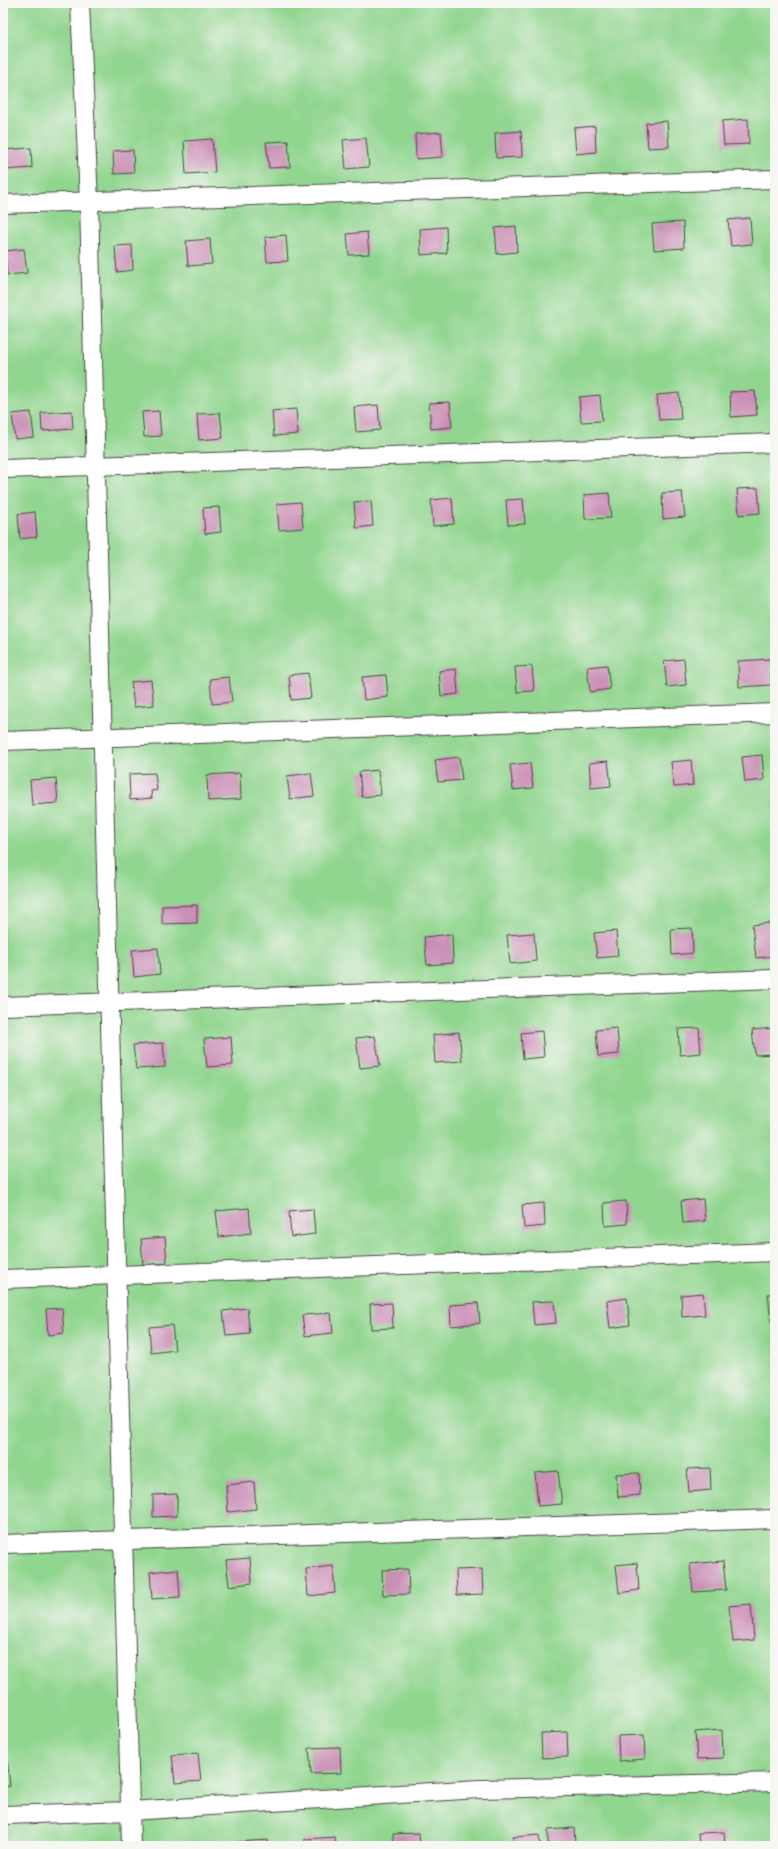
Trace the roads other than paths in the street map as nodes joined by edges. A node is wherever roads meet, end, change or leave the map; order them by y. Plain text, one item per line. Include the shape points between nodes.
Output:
1 (80, 3) edge
2 (775, 179) edge
3 (89, 202) junction
4 (3, 204) edge
5 (775, 443) edge
6 (95, 465) junction
7 (3, 469) edge
8 (775, 713) edge
9 (102, 737) junction
10 (3, 741) edge
11 (775, 979) edge
12 (109, 1002) junction
13 (3, 1006) edge
14 (775, 1252) edge
15 (116, 1275) junction
16 (3, 1279) edge
17 (775, 1518) edge
18 (122, 1540) junction
19 (3, 1544) edge
20 (775, 1782) edge
21 (130, 1811) junction
22 (3, 1815) edge
23 (131, 1846) edge

1 - 3 lane
2 - 3 lane
3 - 4 lane
3 - 6 lane
5 - 6 lane
6 - 7 lane
6 - 9 lane
8 - 9 lane
9 - 10 lane
9 - 12 lane
11 - 12 lane
12 - 13 lane
12 - 15 lane
14 - 15 lane
15 - 16 lane
15 - 18 lane
17 - 18 lane
18 - 19 lane
18 - 21 lane
20 - 21 lane via 479,1789
21 - 22 lane
21 - 23 lane

